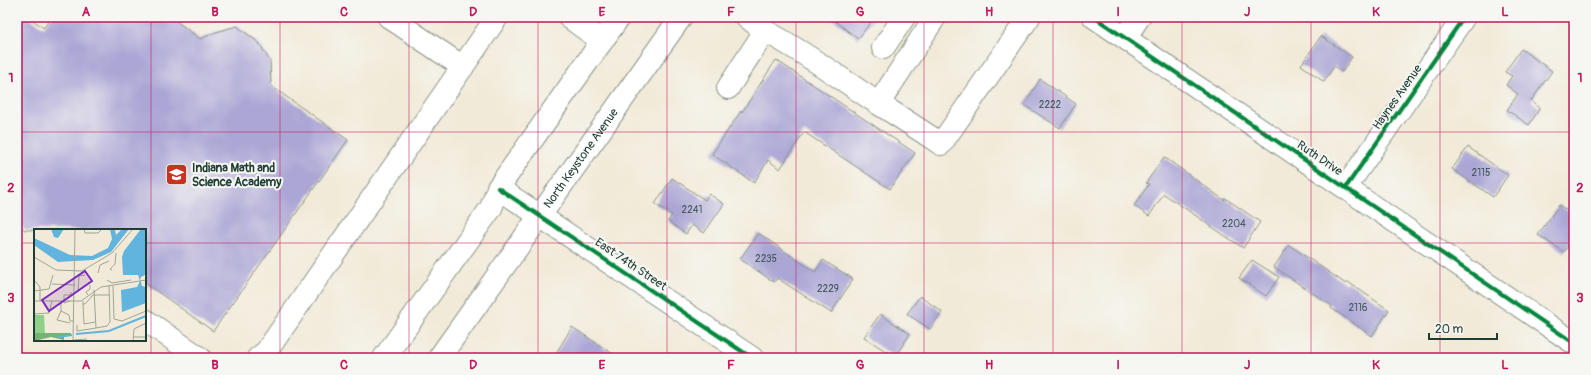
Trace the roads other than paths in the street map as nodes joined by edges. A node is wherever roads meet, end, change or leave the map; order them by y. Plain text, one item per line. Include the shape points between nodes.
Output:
1 (389, 17) edge
2 (497, 17) edge
3 (569, 17) edge
4 (619, 17) edge
5 (681, 17) edge
6 (747, 17) edge
7 (904, 17) edge
8 (935, 17) edge
9 (1029, 17) edge
10 (1094, 17) edge
11 (1139, 17) edge
12 (1464, 17) edge
13 (765, 30) junction
14 (1125, 38) junction
15 (602, 41) junction
16 (883, 48) dead end
17 (463, 66) junction
18 (728, 88) dead end
19 (879, 103) junction
20 (498, 188) junction
21 (1346, 188) junction
22 (539, 216) junction
23 (146, 321) edge
24 (1574, 343) edge
25 (200, 358) edge
26 (258, 358) edge
27 (384, 358) edge
28 (439, 358) edge
29 (752, 358) edge

1 - 17 street
2 - 17 street
3 - 15 street
4 - 15 street
5 - 22 street, North Keystone Avenue
6 - 13 street
7 - 16 street
8 - 19 street
9 - 19 street via 941,144
10 - 14 street, Ruth Drive
11 - 14 street
12 - 21 street, Haynes Avenue
13 - 18 street
13 - 19 street
14 - 21 street, Ruth Drive
15 - 20 street
17 - 26 street via 266,352
20 - 22 street, East 74th Street
20 - 27 street via 491,208
21 - 24 street, Ruth Drive
22 - 28 street, North Keystone Avenue
22 - 29 street, East 74th Street
23 - 25 street

